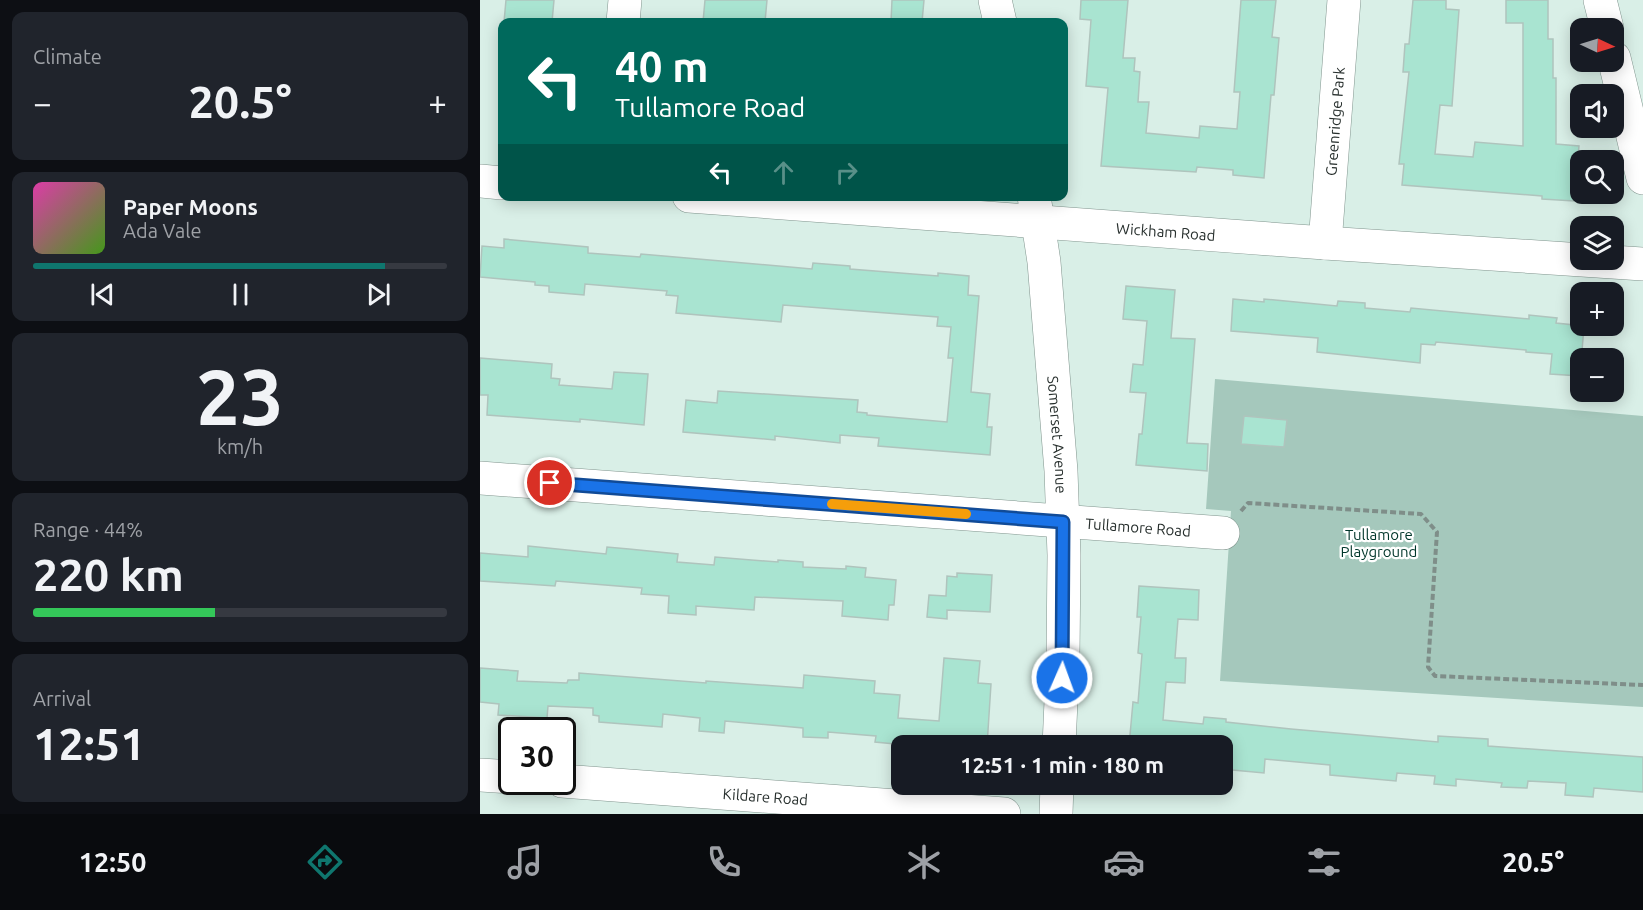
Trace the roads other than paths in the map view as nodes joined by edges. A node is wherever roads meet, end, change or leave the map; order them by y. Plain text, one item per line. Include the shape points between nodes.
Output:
1 (625, 0) edge
2 (995, 0) edge
3 (1344, 0) edge
4 (1600, 0) edge
5 (623, 18) edge
6 (999, 18) edge
7 (1604, 18) edge
8 (1617, 72) edge
9 (1643, 178) edge
10 (480, 181) edge
11 (498, 183) edge
12 (813, 201) edge
13 (1036, 210) edge
14 (1325, 243) junction
15 (1643, 264) edge
16 (480, 478) edge
17 (1063, 522) junction
18 (1223, 532) road end
19 (1059, 735) edge
20 (480, 775) edge
21 (498, 776) edge
22 (576, 782) edge
23 (1057, 795) edge
24 (1004, 814) edge
25 (1056, 814) edge

1 - 5 street
2 - 6 street
3 - 14 street, Greenridge Park
4 - 7 street
8 - 9 street
10 - 11 street
12 - 13 street, Wickham Road
13 - 14 street, Wickham Road
13 - 17 street, Somerset Avenue via 1044,262
14 - 15 street, Wickham Road
16 - 17 street, Tullamore Road
17 - 18 street, Tullamore Road
17 - 19 street, Somerset Avenue
20 - 21 street
22 - 24 street, Kildare Road
23 - 25 street

